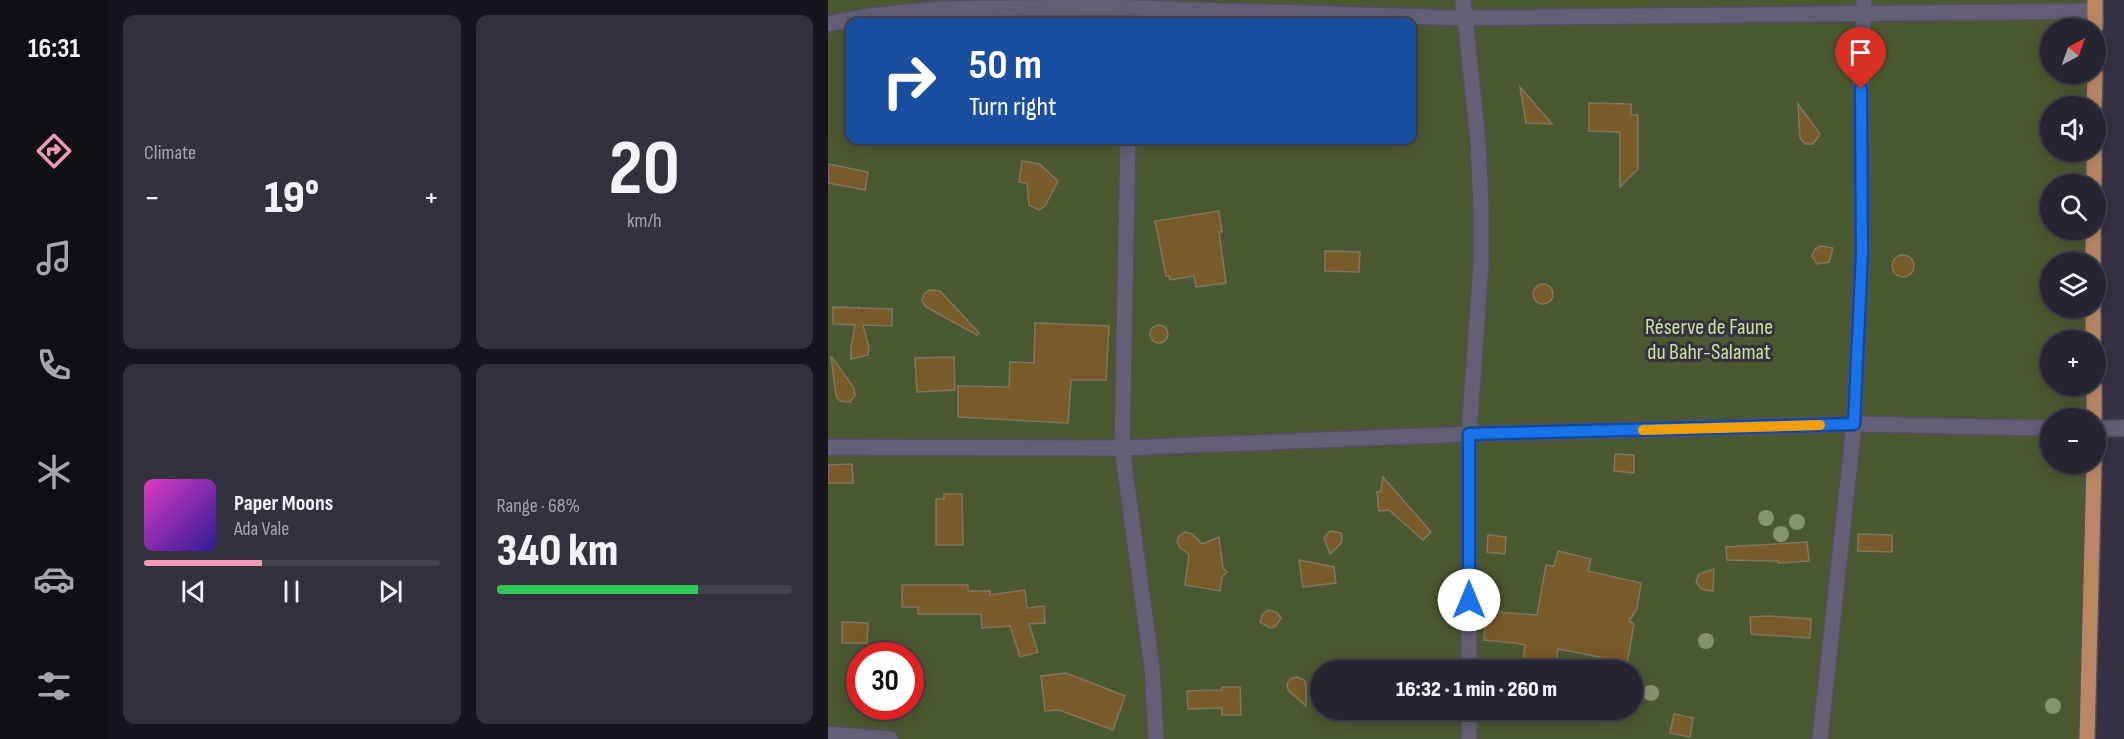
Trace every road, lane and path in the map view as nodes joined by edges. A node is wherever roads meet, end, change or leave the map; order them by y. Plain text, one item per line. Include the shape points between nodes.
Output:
1 (1463, 0) edge
2 (1101, 4) edge
3 (2095, 5) edge
4 (1864, 6) edge
5 (858, 18) edge
6 (1108, 18) edge
7 (1464, 18) junction
8 (846, 20) edge
9 (828, 24) edge
10 (1128, 144) edge
11 (1854, 424) junction
12 (2040, 428) edge
13 (2124, 428) edge
14 (2106, 429) edge
15 (1469, 434) junction
16 (828, 447) edge
17 (1122, 448) junction
18 (2094, 474) edge
19 (1469, 660) edge
20 (1469, 720) edge
21 (828, 734) edge
22 (829, 739) edge
23 (890, 739) edge
24 (1156, 739) edge
25 (1469, 739) edge
26 (1820, 739) edge
27 (2087, 739) edge

1 - 7 street
2 - 5 street via 936,9
2 - 6 street
2 - 7 street
3 - 4 street
4 - 7 street
4 - 11 street via 1862,253
7 - 15 street via 1478,140 1481,209
8 - 9 street
10 - 17 street
11 - 12 street
11 - 15 street
11 - 26 street
13 - 14 street
15 - 17 street
15 - 19 street
16 - 17 street
17 - 24 street via 1152,668
18 - 27 main road
20 - 25 street
21 - 22 street
21 - 23 street

